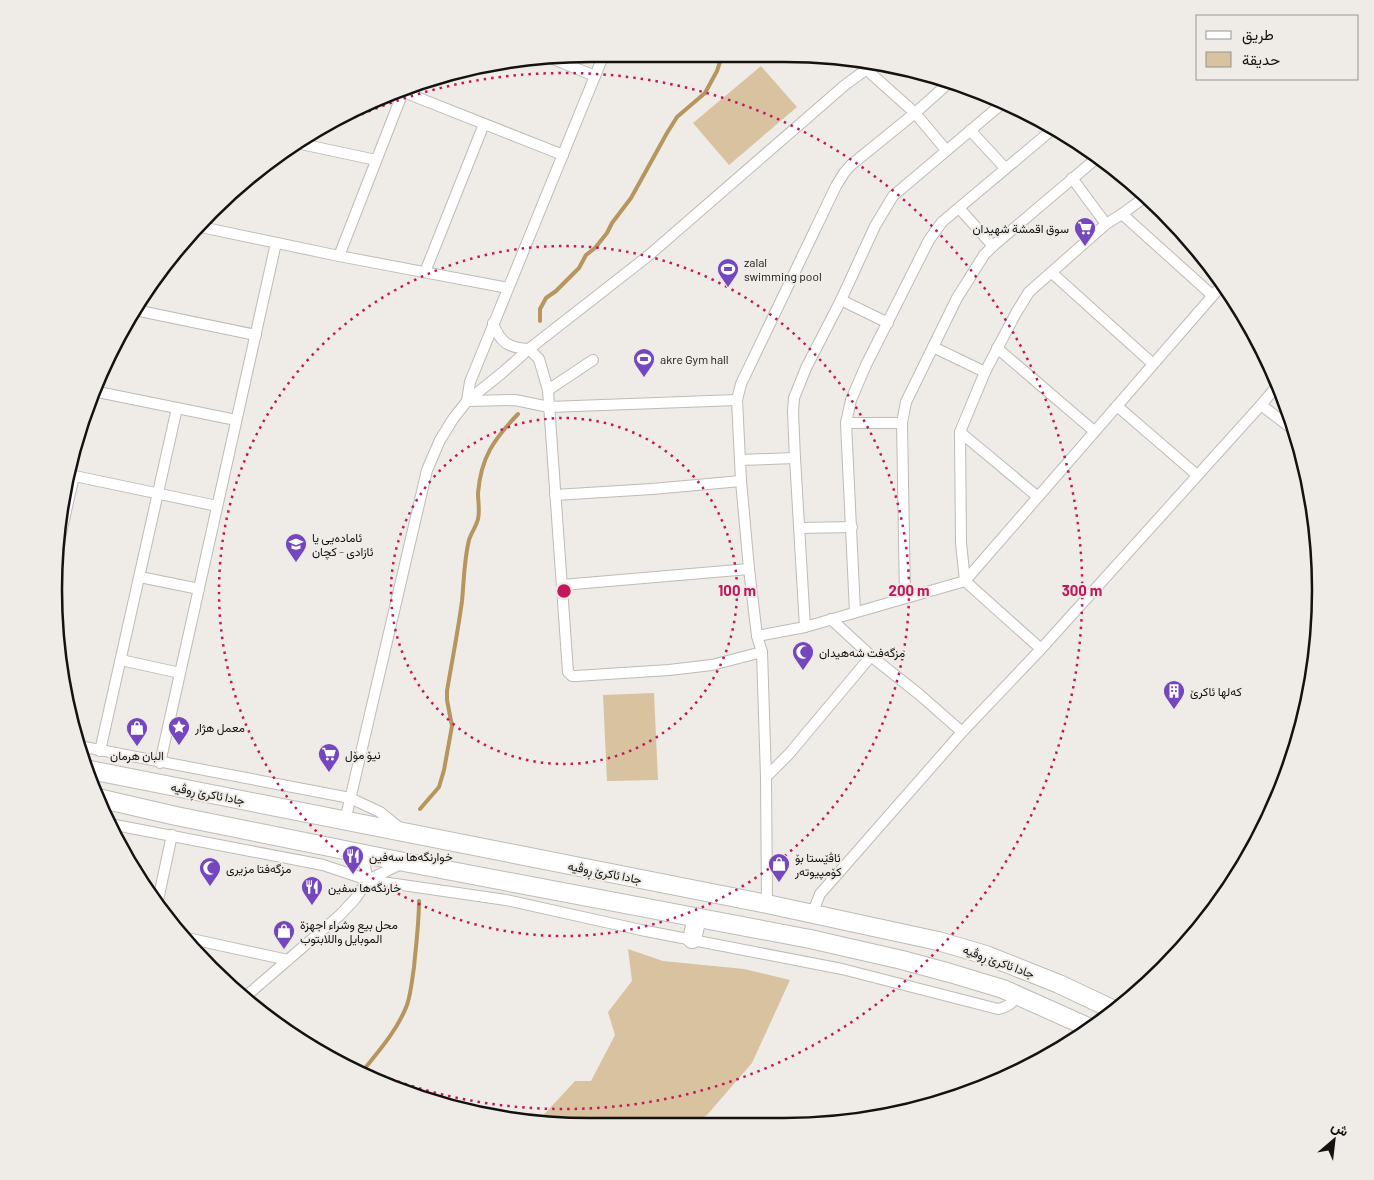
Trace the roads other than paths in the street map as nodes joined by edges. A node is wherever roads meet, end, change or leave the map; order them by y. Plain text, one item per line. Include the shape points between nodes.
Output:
1 (601, 62) edge
2 (564, 63) edge
3 (866, 69) edge
4 (876, 71) edge
5 (596, 76) junction
6 (944, 87) edge
7 (409, 95) edge
8 (400, 98) edge
9 (997, 108) edge
10 (915, 113) junction
11 (484, 124) junction
12 (970, 130) junction
13 (1048, 133) edge
14 (306, 145) edge
15 (946, 150) junction
16 (563, 155) junction
17 (376, 160) junction
18 (1092, 162) edge
19 (1005, 168) junction
20 (1072, 178) junction
21 (1140, 201) edge
22 (959, 208) junction
23 (1122, 214) junction
24 (1106, 224) junction
25 (206, 228) edge
26 (276, 243) junction
27 (992, 246) junction
28 (339, 256) junction
29 (425, 272) junction
30 (1052, 272) junction
31 (508, 288) junction
32 (1218, 290) edge
33 (1212, 296) junction
34 (841, 300) junction
35 (142, 312) edge
36 (493, 323) junction
37 (888, 323) junction
38 (256, 335) junction
39 (933, 347) junction
40 (997, 348) junction
41 (529, 349) junction
42 (593, 360) dead end
43 (1153, 364) junction
44 (985, 372) junction
45 (102, 390) edge
46 (548, 390) junction
47 (1272, 391) edge
48 (737, 400) junction
49 (467, 401) junction
50 (1261, 405) junction
51 (1117, 406) junction
52 (549, 407) junction
53 (177, 408) junction
54 (236, 420) junction
55 (846, 423) junction
56 (902, 423) junction
57 (1285, 423) edge
58 (1094, 431) junction
59 (960, 432) junction
60 (794, 458) junction
61 (740, 460) junction
62 (1197, 475) junction
63 (75, 477) edge
64 (741, 481) junction
65 (158, 494) junction
66 (555, 495) junction
67 (1038, 497) junction
68 (217, 506) junction
69 (852, 527) junction
70 (799, 528) junction
71 (749, 569) junction
72 (140, 577) junction
73 (966, 581) junction
74 (562, 585) junction
75 (199, 589) junction
76 (905, 597) junction
77 (855, 612) junction
78 (831, 619) junction
79 (804, 627) junction
80 (757, 636) junction
81 (1041, 650) junction
82 (762, 652) junction
83 (871, 656) junction
84 (121, 660) junction
85 (180, 673) junction
86 (962, 732) junction
87 (86, 748) edge
88 (100, 751) junction
89 (160, 763) junction
90 (94, 771) edge
91 (766, 777) junction
92 (350, 798) junction
93 (107, 800) edge
94 (344, 821) junction
95 (118, 825) edge
96 (405, 833) junction
97 (172, 835) junction
98 (362, 853) junction
99 (404, 862) junction
100 (368, 880) junction
101 (159, 894) edge
102 (767, 904) junction
103 (812, 914) junction
104 (697, 918) junction
105 (692, 939) junction
106 (195, 940) edge
107 (288, 960) junction
108 (250, 993) edge
109 (1018, 996) junction
110 (1107, 1007) edge
111 (1083, 1025) edge

1 - 5 street
2 - 5 street
3 - 41 street via 648,256
4 - 10 street
5 - 16 street
6 - 10 street
7 - 11 street
8 - 17 street
9 - 12 street
10 - 15 street
10 - 48 street via 851,165 836,186 741,384
11 - 16 street
11 - 29 street
12 - 15 street
12 - 19 street
13 - 19 street
14 - 17 street
15 - 34 street via 893,196 874,226
16 - 31 street
17 - 28 street
18 - 20 street
19 - 22 street
20 - 24 street
20 - 27 street
21 - 23 street
22 - 27 street
22 - 37 street via 942,222 929,240
23 - 24 street
23 - 33 street
24 - 30 street
25 - 26 street
26 - 28 street
26 - 38 street
27 - 39 street via 957,298
28 - 29 street
29 - 31 street
30 - 40 street via 1029,292
30 - 43 street
31 - 36 street
32 - 33 street
33 - 43 street
34 - 37 street
34 - 60 street via 794,398
35 - 38 street
36 - 41 street via 502,340 519,349
36 - 49 street via 470,382
37 - 55 street via 850,400
38 - 54 street
39 - 44 street
39 - 56 street via 906,402
40 - 44 street
40 - 58 street
41 - 46 street via 539,359
41 - 49 street
42 - 46 street
43 - 51 street
44 - 59 street
45 - 53 street
46 - 52 street
47 - 50 street
48 - 52 street
48 - 61 street
49 - 52 street via 515,400
49 - 92 street via 448,426 427,470
50 - 57 street
50 - 62 street
51 - 58 street
51 - 62 street
52 - 66 street
53 - 54 street
53 - 65 street
54 - 68 street
55 - 56 street
55 - 69 street
56 - 76 street
58 - 67 street
59 - 67 street
59 - 73 street via 961,543
60 - 61 street
60 - 70 street
61 - 64 street
62 - 81 street
63 - 65 street
64 - 66 street
64 - 71 street
65 - 68 street
65 - 72 street
66 - 74 street
67 - 73 street
68 - 75 street
69 - 70 street
69 - 77 street
70 - 79 street
71 - 74 street
71 - 80 street
72 - 75 street
72 - 84 street
73 - 76 street
73 - 81 street
74 - 82 street via 568,672 572,676 712,665
75 - 85 street
76 - 77 street
77 - 78 street
78 - 79 street
78 - 83 street
79 - 80 street
80 - 82 street
81 - 86 street
82 - 91 street
83 - 86 street
83 - 91 street
84 - 85 street
84 - 88 street
85 - 89 street
86 - 103 street via 820,894
87 - 88 street
88 - 89 street
89 - 92 street
90 - 94 highway, جادا ئاکرێ ڕوڤیە
91 - 102 street
92 - 94 street
92 - 96 street via 380,812
93 - 98 highway, جادا ئاکرێ ڕوڤیە
94 - 96 highway, جادا ئاکرێ ڕوڤیە
95 - 97 street
96 - 102 highway, جادا ئاکرێ ڕوڤیە
97 - 100 street via 323,864
97 - 101 street
98 - 99 highway, جادا ئاکرێ ڕوڤیە
98 - 100 street
99 - 100 street
99 - 104 highway, جادا ئاکرێ ڕوڤیە
100 - 105 street via 506,900
100 - 107 street via 340,915
102 - 103 highway, جادا ئاکرێ ڕوڤیە
103 - 110 highway, جادا ئاکرێ ڕوڤیە via 938,941 986,955
104 - 105 highway
104 - 109 highway, جادا ئاکرێ ڕوڤیە via 902,960 959,975
105 - 109 street via 842,969 998,1009 1011,1004
106 - 107 street
107 - 108 street
109 - 111 highway, جادا ئاکرێ ڕوڤیە

